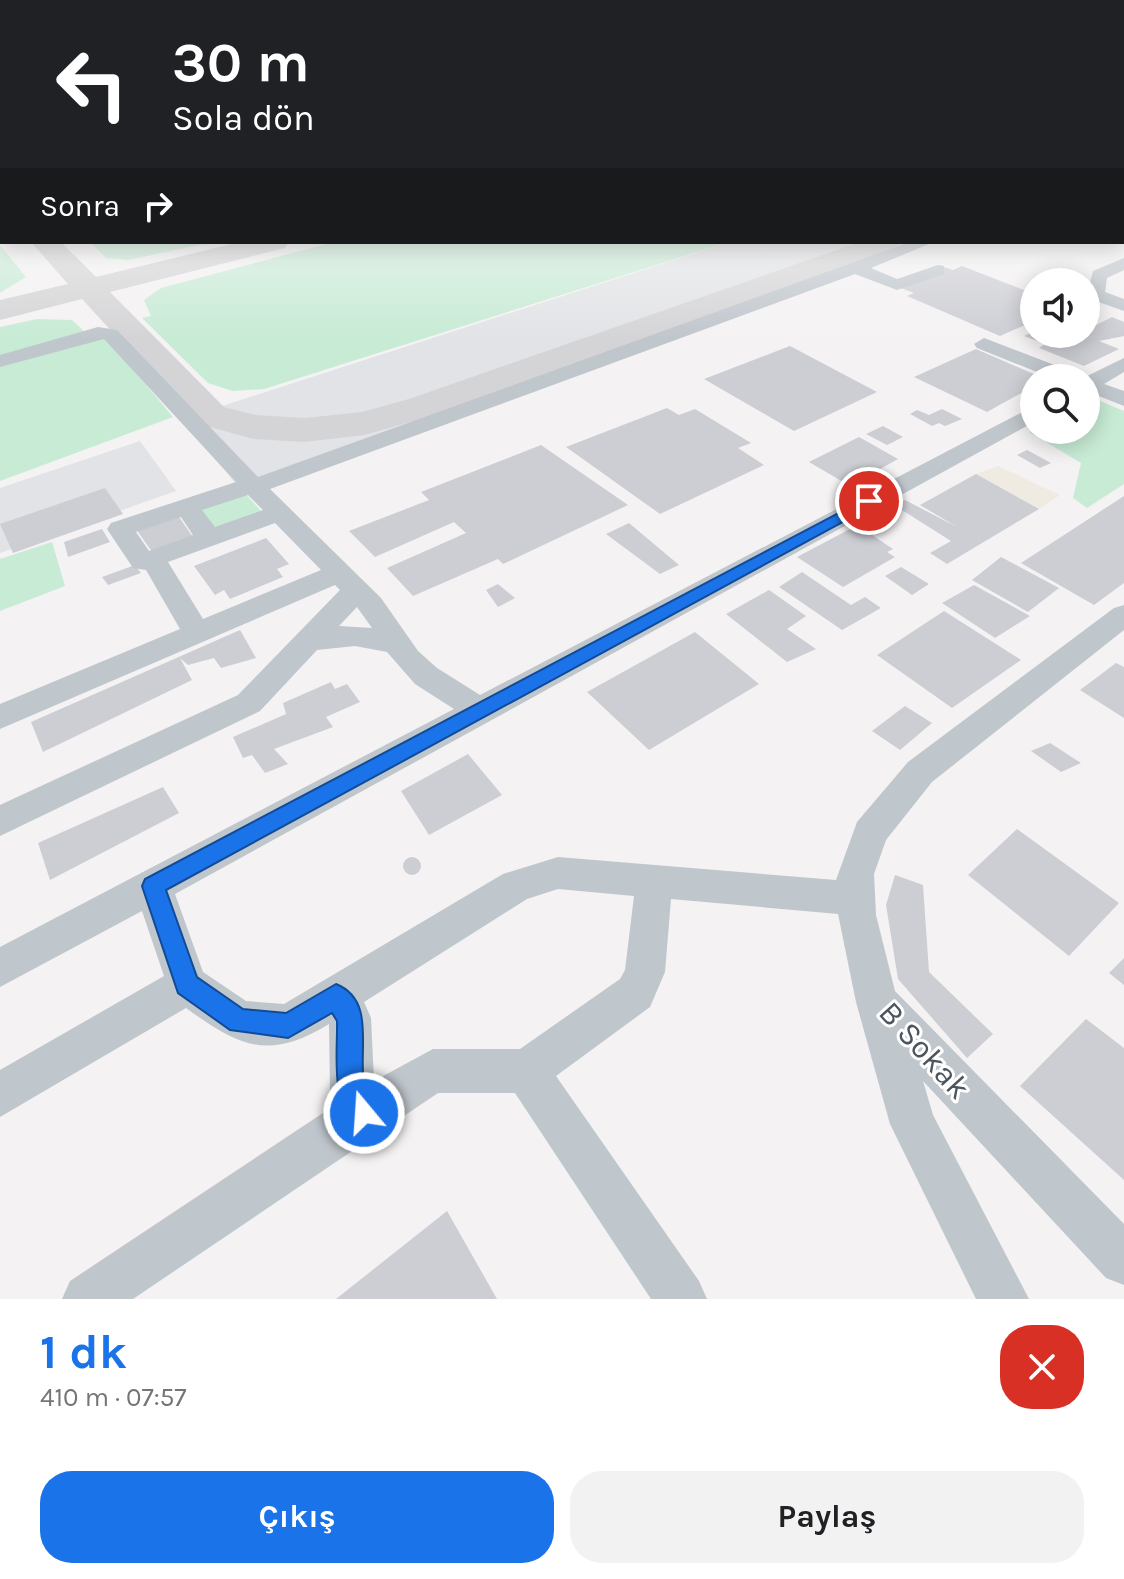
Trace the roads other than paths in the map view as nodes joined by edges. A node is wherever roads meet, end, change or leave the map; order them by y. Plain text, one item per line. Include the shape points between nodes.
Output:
1 (921, 244) edge
2 (1124, 263) edge
3 (855, 268) junction
4 (938, 270) dead end
5 (1124, 305) edge
6 (984, 344) dead end
7 (0, 361) edge
8 (1035, 364) edge
9 (1124, 364) edge
10 (1100, 377) edge
11 (1100, 390) edge
12 (1124, 399) edge
13 (1020, 421) edge
14 (254, 487) junction
15 (187, 507) junction
16 (279, 513) junction
17 (209, 538) junction
18 (153, 559) junction
19 (347, 582) junction
20 (1124, 615) edge
21 (196, 631) junction
22 (312, 641) junction
23 (398, 645) junction
24 (480, 710) junction
25 (0, 717) edge
26 (0, 821) edge
27 (654, 882) junction
28 (153, 886) junction
29 (856, 899) junction
30 (0, 968) edge
31 (187, 985) junction
32 (336, 996) junction
33 (877, 1002) junction
34 (526, 1071) junction
35 (0, 1095) edge
36 (364, 1113) junction
37 (1124, 1260) edge
38 (88, 1299) edge
39 (681, 1299) edge
40 (1003, 1299) edge

1 - 3 lane
2 - 5 lane via 1099,275 1096,295
3 - 4 lane via 897,285
3 - 14 lane
6 - 8 lane
7 - 14 lane via 110,334
9 - 10 lane
11 - 12 lane
13 - 24 lane
14 - 15 lane
14 - 16 lane
15 - 17 lane
15 - 18 lane via 120,529 143,562
16 - 17 lane
16 - 19 lane
17 - 18 lane
18 - 21 lane
19 - 21 lane
19 - 22 lane
19 - 23 lane
20 - 29 lane, B Sokak via 920,772 870,833 855,874
21 - 25 lane
22 - 23 lane via 351,635
22 - 26 lane via 249,703
23 - 24 lane via 426,676
24 - 28 lane
27 - 29 lane
27 - 32 lane via 558,873 516,886
27 - 34 lane via 645,972 635,993
28 - 30 lane
28 - 31 lane
29 - 33 lane, B Sokak
31 - 32 lane via 239,1021 288,1025
31 - 35 lane
32 - 36 lane via 350,1018 352,1092
33 - 37 lane, B Sokak
33 - 40 lane via 913,1124
34 - 36 lane via 433,1071
34 - 39 lane
36 - 38 lane

